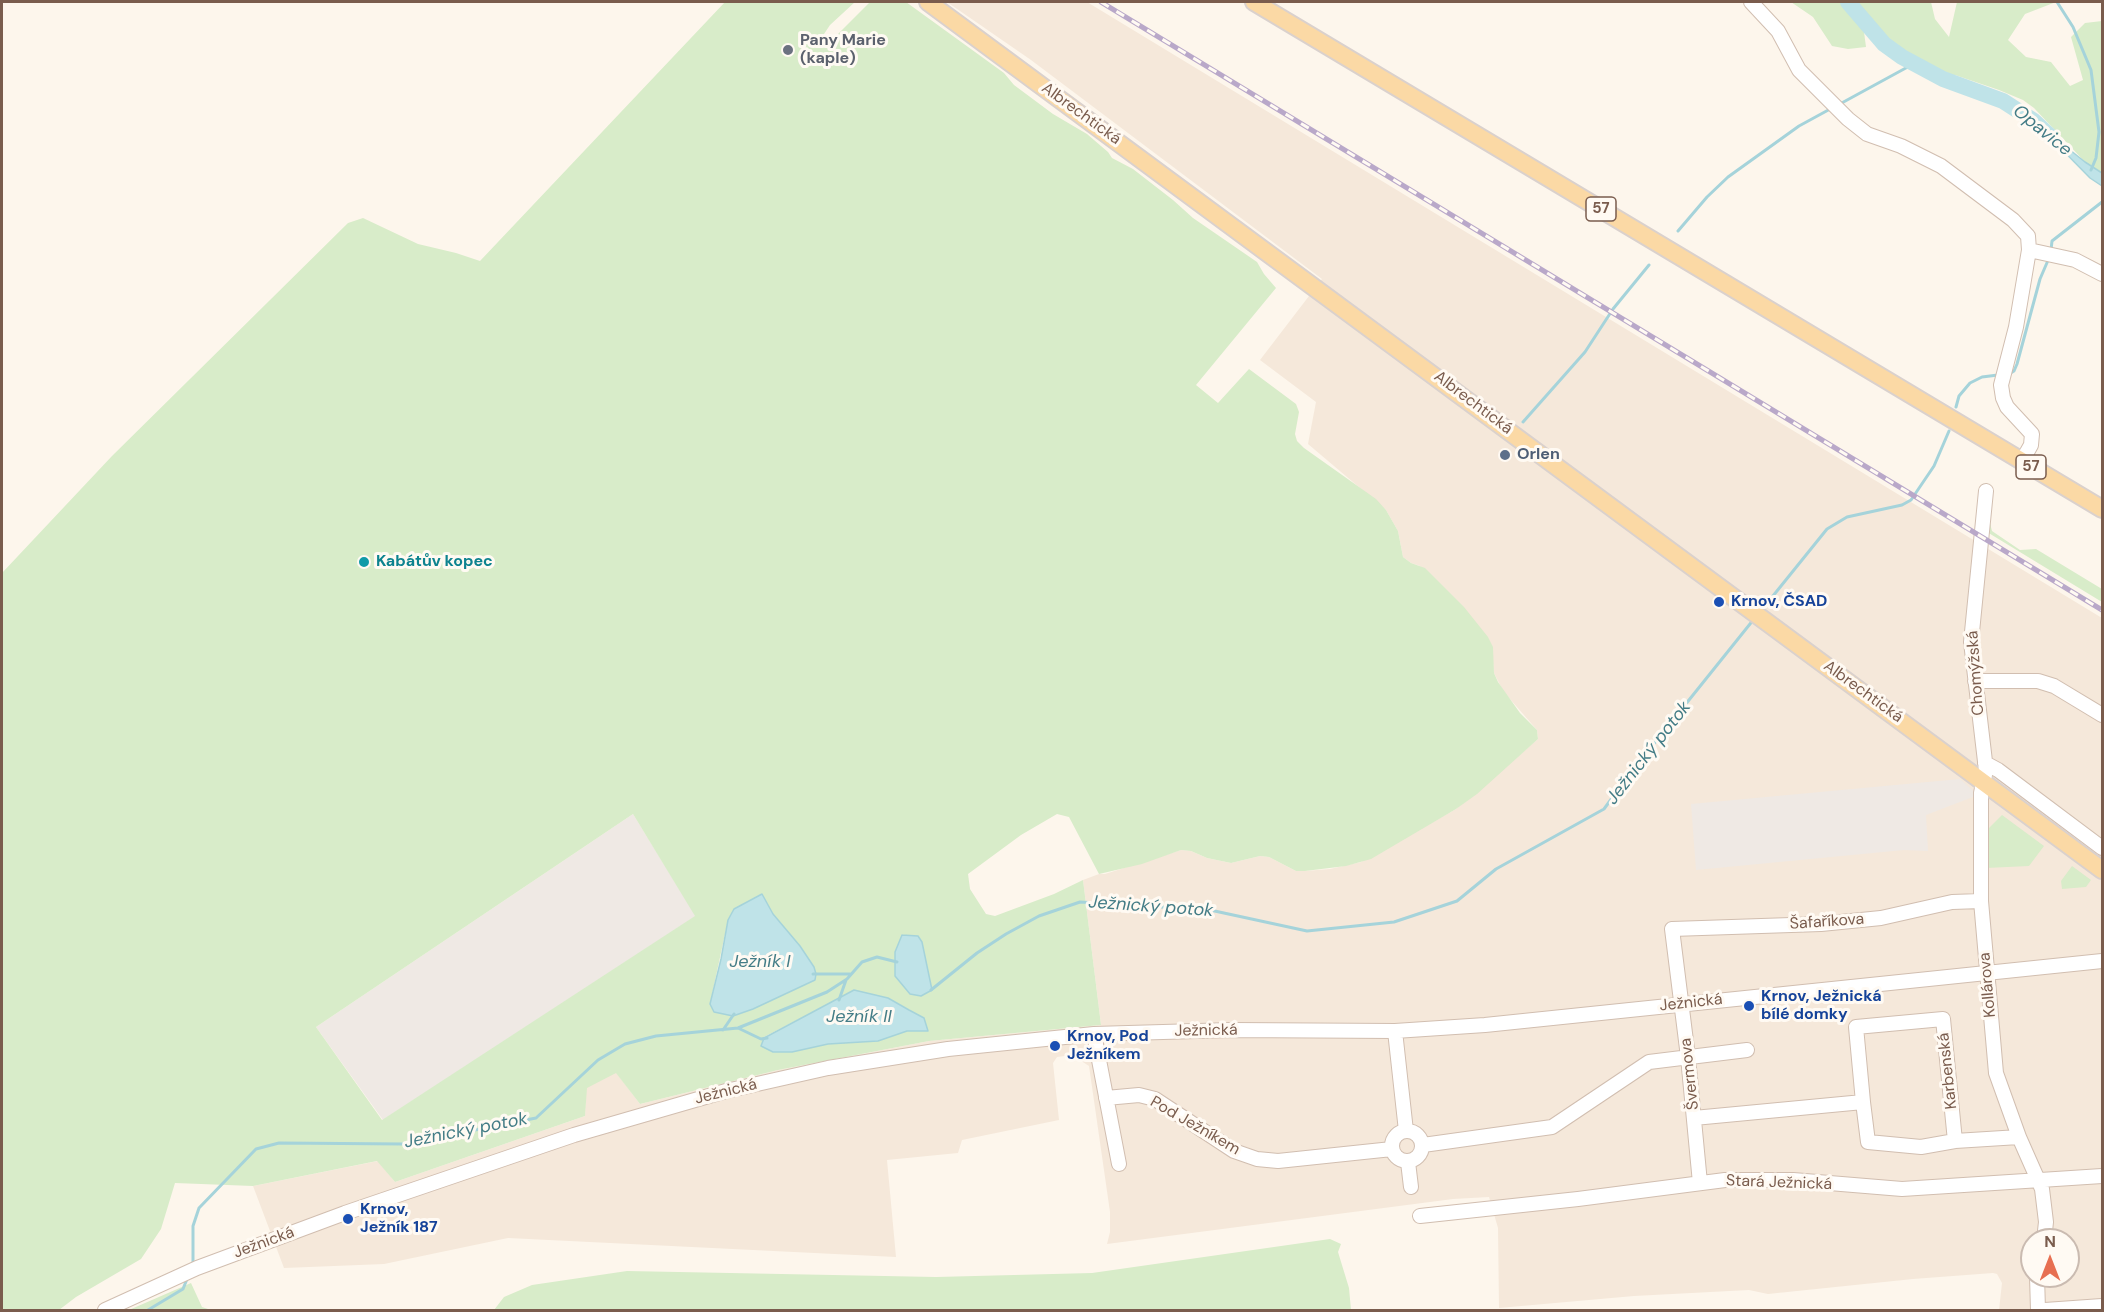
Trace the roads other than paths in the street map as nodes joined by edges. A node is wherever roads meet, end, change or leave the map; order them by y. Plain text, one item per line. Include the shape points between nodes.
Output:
1 (928, 2) edge
2 (1254, 2) edge
3 (1751, 2) edge
4 (2029, 250) junction
5 (2103, 274) edge
6 (2022, 461) junction
7 (1986, 491) dead end
8 (2103, 509) edge
9 (1975, 681) junction
10 (2103, 715) edge
11 (1985, 763) junction
12 (1984, 782) junction
13 (2103, 848) edge
14 (2103, 870) edge
15 (1981, 901) junction
16 (1672, 929) joint
17 (2103, 961) edge
18 (1988, 973) junction
19 (1681, 1004) junction
20 (1395, 1031) junction
21 (1094, 1034) junction
22 (1747, 1050) dead end
23 (1688, 1057) junction
24 (1106, 1098) junction
25 (1863, 1102) junction
26 (1694, 1118) junction
27 (1406, 1131) junction
28 (2019, 1137) junction
29 (1956, 1141) junction
30 (1423, 1145) junction
31 (1392, 1149) junction
32 (1408, 1162) junction
33 (1119, 1164) dead end
34 (2103, 1176) edge
35 (2038, 1181) junction
36 (1700, 1184) junction
37 (1411, 1187) dead end
38 (1420, 1216) dead end
39 (2045, 1228) edge
40 (2037, 1288) edge
41 (2103, 1305) edge
42 (105, 1311) edge
43 (2038, 1311) edge
44 (2045, 1311) edge

1 - 12 main road, Albrechtická
2 - 6 main road, 57
3 - 4 street via 1778,31 1799,70 1834,106 1867,134 1922,155 1988,200 2024,231
4 - 5 street via 2075,260
4 - 6 street via 2001,385 2007,406 2032,434
6 - 8 main road, 57
7 - 9 street, Chomýžská via 1971,642
9 - 10 street via 2038,681
9 - 11 street, Chomýžská
11 - 12 street, Chomýžská
11 - 13 street
12 - 14 main road, Albrechtická
12 - 15 street, Kollárova
15 - 16 street, Šafaříkova via 1952,902 1881,918 1833,923
15 - 18 street, Kollárova
16 - 19 street, Švermova
17 - 18 street, Ježnická
18 - 19 street, Ježnická
18 - 28 street, Kollárova via 1995,1073
19 - 20 street, Ježnická
19 - 23 street, Švermova
20 - 21 street, Ježnická
20 - 27 street
21 - 24 street
21 - 42 street, Ježnická via 937,1051 828,1068 726,1091 574,1135 345,1213 197,1268
22 - 23 street
23 - 26 street, Švermova
23 - 30 street via 1649,1062 1552,1127
24 - 31 street, Pod Ježníkem via 1139,1095 1155,1099 1234,1151 1257,1159 1278,1161
24 - 33 street
25 - 26 street
25 - 29 street, Karbenská via 1868,1142 1921,1147
25 - 29 street, Karbenská via 1856,1027 1943,1019
26 - 36 street, Švermova
27 - 30 street via 1414,1132
27 - 31 street via 1393,1140
28 - 29 street, Karbenská
28 - 35 street, Kollárova
30 - 32 street via 1416,1160
31 - 32 street via 1395,1156
32 - 37 street
34 - 35 street, Stará Ježnická
35 - 36 street, Stará Ježnická via 1902,1189 1793,1180
35 - 39 street, Kollárova via 2045,1206
36 - 38 street, Stará Ježnická
40 - 43 street
41 - 44 street

